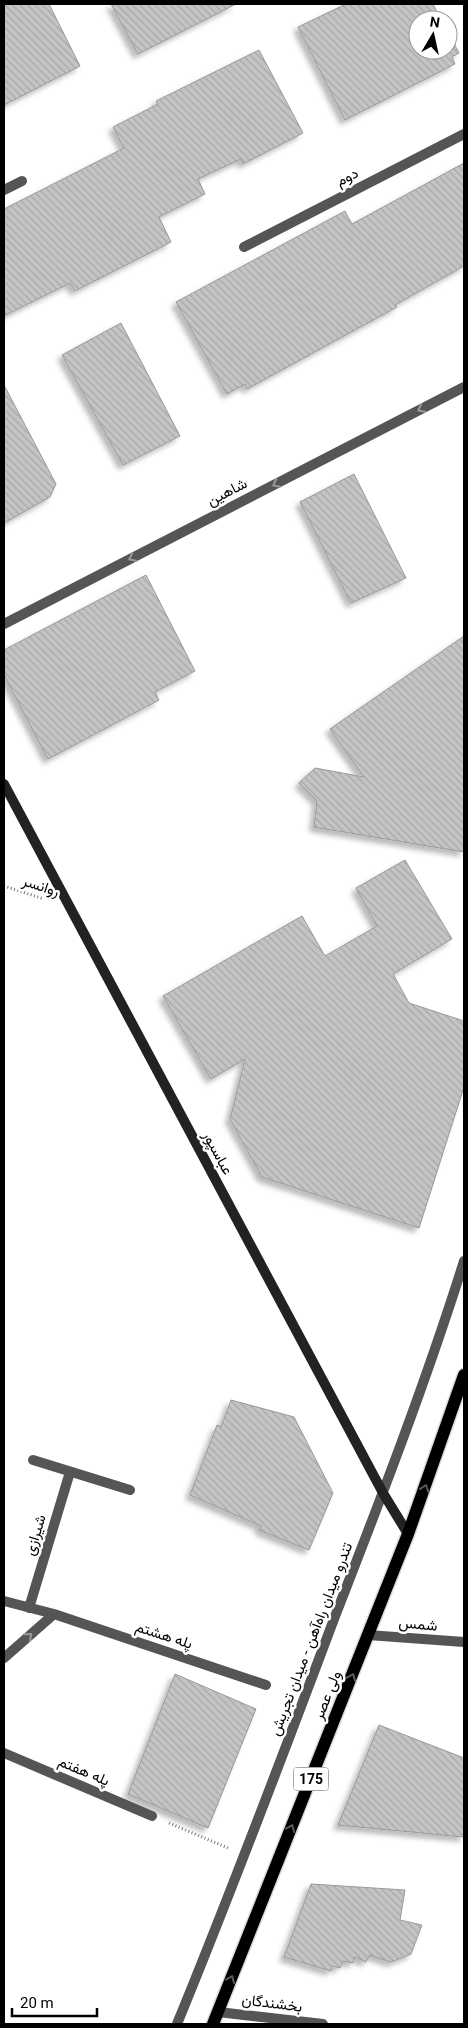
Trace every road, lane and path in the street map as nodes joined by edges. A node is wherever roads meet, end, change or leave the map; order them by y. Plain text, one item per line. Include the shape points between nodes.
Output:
1 (464, 134) edge
2 (22, 181) dead end
3 (4, 190) edge
4 (244, 247) dead end
5 (464, 387) edge
6 (4, 624) edge
7 (4, 784) edge
8 (4, 886) edge
9 (71, 908) junction
10 (464, 1261) edge
11 (464, 1375) edge
12 (33, 1460) dead end
13 (70, 1472) junction
14 (130, 1490) dead end
15 (383, 1493) junction
16 (408, 1534) junction
17 (4, 1601) edge
18 (29, 1608) junction
19 (54, 1614) junction
20 (368, 1634) junction
21 (464, 1642) edge
22 (4, 1658) edge
23 (266, 1685) dead end
24 (4, 1753) edge
25 (152, 1816) joint
26 (246, 1856) junction
27 (216, 2018) edge
28 (177, 2024) edge
29 (323, 2024) edge

1 - 4 street, دوم
2 - 3 street
5 -> 6 street, شاهین
7 - 9 main road, عباسپور
8 - 9 path, روانسر
9 - 15 main road, عباسپور
10 - 15 street, تندرو میدان راه‌آهن - میدان تجریش
16 -> 11 main road, ولی عصر / 175
12 - 13 street
13 - 14 street
13 - 18 street, شیرازی
15 - 16 main road, عباسپور
15 - 26 street, تندرو میدان راه‌آهن - میدان تجریش
16 - 20 main road, ولی عصر / 175
17 - 18 street, پله هشتم
18 - 19 street, پله هشتم
22 -> 19 street
19 - 23 street, پله هشتم
20 - 21 street, شمس
27 -> 20 main road, ولی عصر / 175
24 - 25 street, پله هفتم
25 - 26 path
26 - 28 street, تندرو میدان راه‌آهن - میدان تجریش
27 - 29 street, بخشندگان

